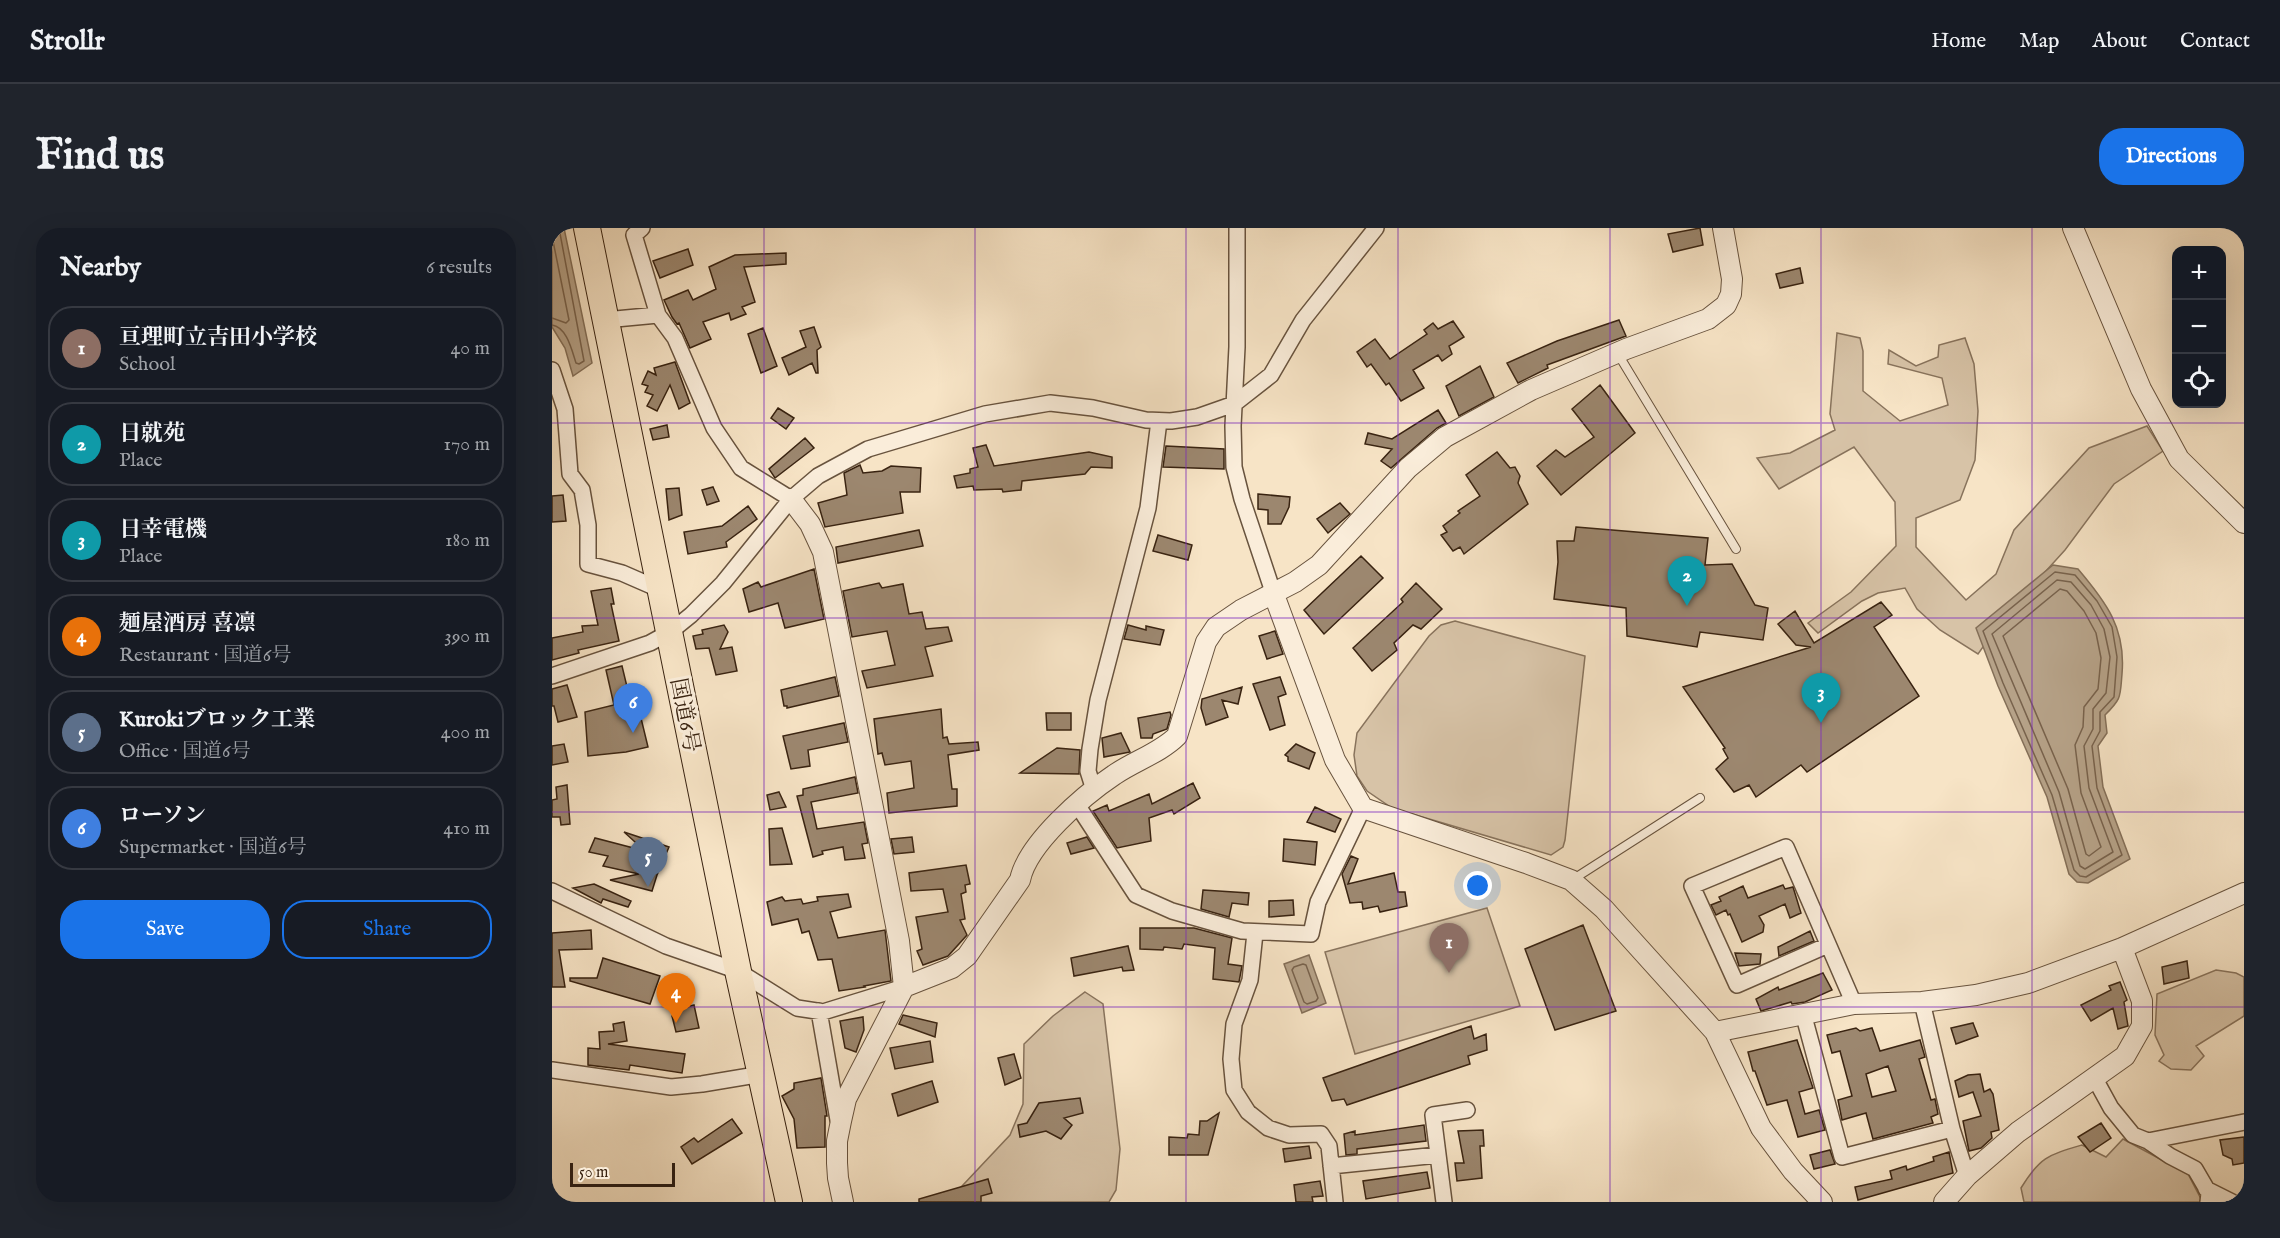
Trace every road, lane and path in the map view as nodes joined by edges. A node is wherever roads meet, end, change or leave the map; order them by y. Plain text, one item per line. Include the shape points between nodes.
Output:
1 (587, 228) edge
2 (1236, 228) edge
3 (1376, 228) edge
4 (1723, 228) edge
5 (2073, 228) edge
6 (636, 230) edge
7 (658, 315) junction
8 (605, 320) junction
9 (1617, 353) junction
10 (552, 370) edge
11 (1234, 404) junction
12 (1159, 420) junction
13 (791, 499) junction
14 (2244, 523) edge
15 (1736, 549) dead end
16 (661, 590) junction
17 (1273, 592) junction
18 (670, 632) junction
19 (552, 676) edge
20 (1094, 790) junction
21 (1700, 798) dead end
22 (1076, 803) junction
23 (1363, 808) junction
24 (1570, 880) junction
25 (552, 891) edge
26 (2244, 892) edge
27 (1256, 933) junction
28 (1828, 945) junction
29 (2122, 948) junction
30 (738, 971) junction
31 (904, 987) junction
32 (1922, 1002) junction
33 (1854, 1004) junction
34 (819, 1011) junction
35 (1803, 1013) junction
36 (1715, 1032) junction
37 (552, 1070) edge
38 (762, 1074) junction
39 (2094, 1077) junction
40 (1467, 1110) dead end
41 (2244, 1122) edge
42 (840, 1129) junction
43 (1952, 1129) junction
44 (2148, 1141) junction
45 (1438, 1155) junction
46 (1331, 1166) junction
47 (1967, 1176) junction
48 (2207, 1196) edge
49 (789, 1202) edge
50 (843, 1202) edge
51 (1335, 1202) edge
52 (1444, 1202) edge
53 (1822, 1202) edge
54 (1944, 1202) edge
55 (2232, 1202) edge

1 - 8 highway, 国道6号
2 - 11 street
3 - 11 street via 1304,320 1271,375
4 - 9 street via 1732,279 1726,305 1708,319
5 - 14 street via 2141,389 2179,459
6 - 7 street
7 - 8 street
7 - 13 street via 675,338 714,428 741,468
8 - 16 highway, 国道6号
9 - 15 lane
9 - 17 street via 1532,390 1445,437 1408,468 1319,565
10 - 16 street via 565,410 570,474 582,490 588,525 588,564
11 - 12 street via 1197,417
11 - 17 street via 1234,467
12 - 13 street via 1050,404 985,414 868,449 818,476
12 - 20 street via 1148,508 1098,700 1088,771
13 - 18 street via 723,583
13 - 31 street via 810,524 822,552 897,930
16 - 18 highway, 国道6号
17 - 20 street via 1216,627 1206,642 1177,736
17 - 23 street via 1335,760
18 - 19 street via 650,643
18 - 30 highway, 国道6号
20 - 22 street
21 - 24 lane
22 - 27 street via 1136,895 1172,911
22 - 31 street via 1022,869 1020,880 967,956 952,968
23 - 24 street
23 - 27 street via 1318,902 1311,934
24 - 36 street via 1605,909
25 - 30 street via 666,946
26 - 29 street
27 - 46 street via 1250,981 1234,1024 1234,1090 1248,1112 1268,1128 1289,1135 1321,1134 1329,1146
28 - 28 street via 1786,847 1692,886 1737,985
28 - 33 street
29 - 32 street via 2028,983
29 - 39 street via 2142,1001 2142,1026 2125,1056
30 - 34 street via 796,1008
30 - 38 highway, 国道6号
31 - 34 street
31 - 42 street via 846,1099
32 - 33 street
32 - 43 street
33 - 35 street
34 - 42 street
35 - 36 street
35 - 43 street via 1842,1157
36 - 53 street via 1761,1128 1793,1172
37 - 38 street via 671,1087
38 - 49 highway, 国道6号
39 - 44 street via 2111,1108 2133,1135
39 - 47 street via 2018,1132
40 - 45 street via 1433,1115
41 - 44 street
42 - 50 street via 837,1170
43 - 47 street
44 - 48 street via 2195,1169
45 - 46 street
45 - 52 street
46 - 51 street
47 - 54 street
48 - 55 street

